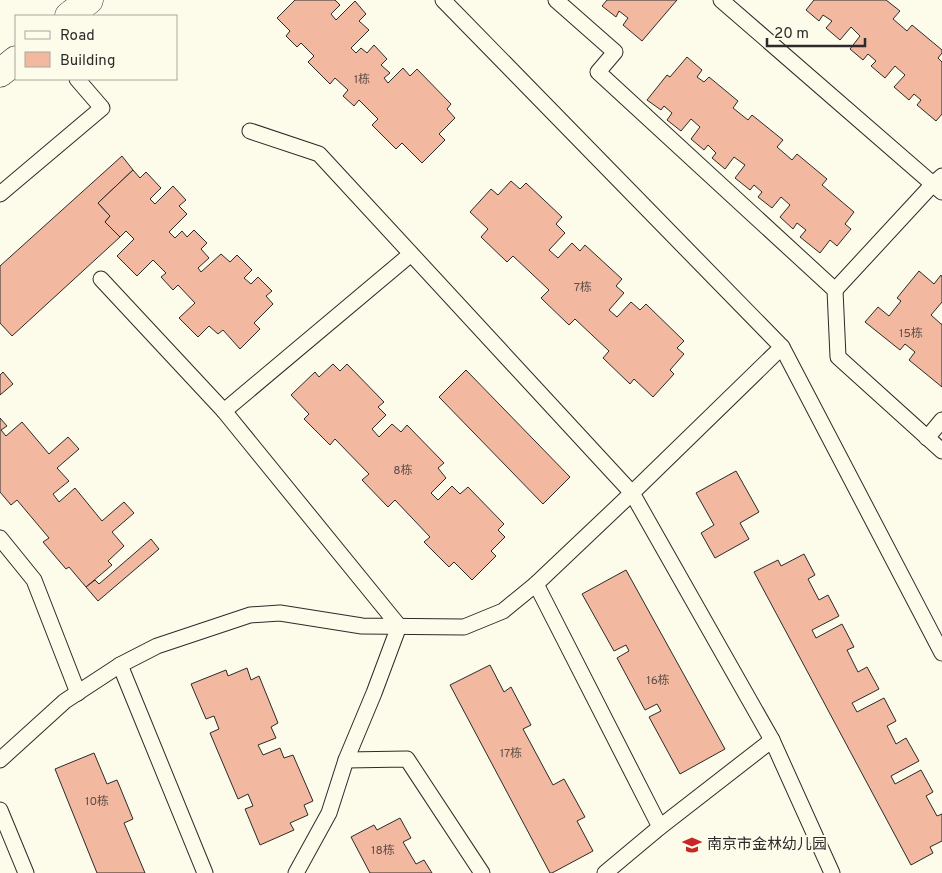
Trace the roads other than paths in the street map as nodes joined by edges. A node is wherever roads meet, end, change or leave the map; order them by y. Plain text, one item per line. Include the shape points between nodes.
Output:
1 (89, 0) edge
2 (443, 0) edge
3 (556, 0) edge
4 (721, 0) edge
5 (71, 15) edge
6 (15, 61) edge
7 (0, 73) edge
8 (78, 80) edge
9 (250, 131) dead end
10 (939, 184) edge
11 (0, 194) edge
12 (411, 254) junction
13 (101, 279) dead end
14 (835, 290) junction
15 (782, 347) junction
16 (224, 411) junction
17 (942, 420) edge
18 (927, 438) junction
19 (942, 451) edge
20 (632, 493) junction
21 (0, 538) edge
22 (536, 584) junction
23 (399, 626) junction
24 (942, 653) edge
25 (120, 665) junction
26 (78, 693) junction
27 (772, 740) junction
28 (0, 760) edge
29 (346, 760) junction
30 (0, 810) edge
31 (660, 827) junction
32 (26, 873) edge
33 (205, 873) edge
34 (296, 873) edge
35 (482, 873) edge
36 (605, 873) edge
37 (832, 873) edge

1 - 5 main road
2 - 15 lane
3 - 14 lane via 615,52 598,72
4 - 10 lane
6 - 7 main road
8 - 11 lane via 102,108
9 - 12 lane via 319,154
10 - 14 lane
12 - 16 lane
12 - 20 lane
13 - 16 lane
14 - 18 lane via 838,357
15 - 20 lane
15 - 24 lane
16 - 23 lane
17 - 18 lane
18 - 19 lane
20 - 22 lane
20 - 27 lane
21 - 26 lane via 34,580
22 - 23 lane via 503,611 464,627
22 - 31 lane
23 - 25 lane via 362,626 280,613 250,615 157,646
23 - 29 lane
25 - 26 lane
25 - 33 lane
26 - 28 lane
27 - 31 lane
27 - 37 lane
29 - 34 lane via 329,813
29 - 35 lane via 408,759
30 - 32 lane
31 - 36 lane

